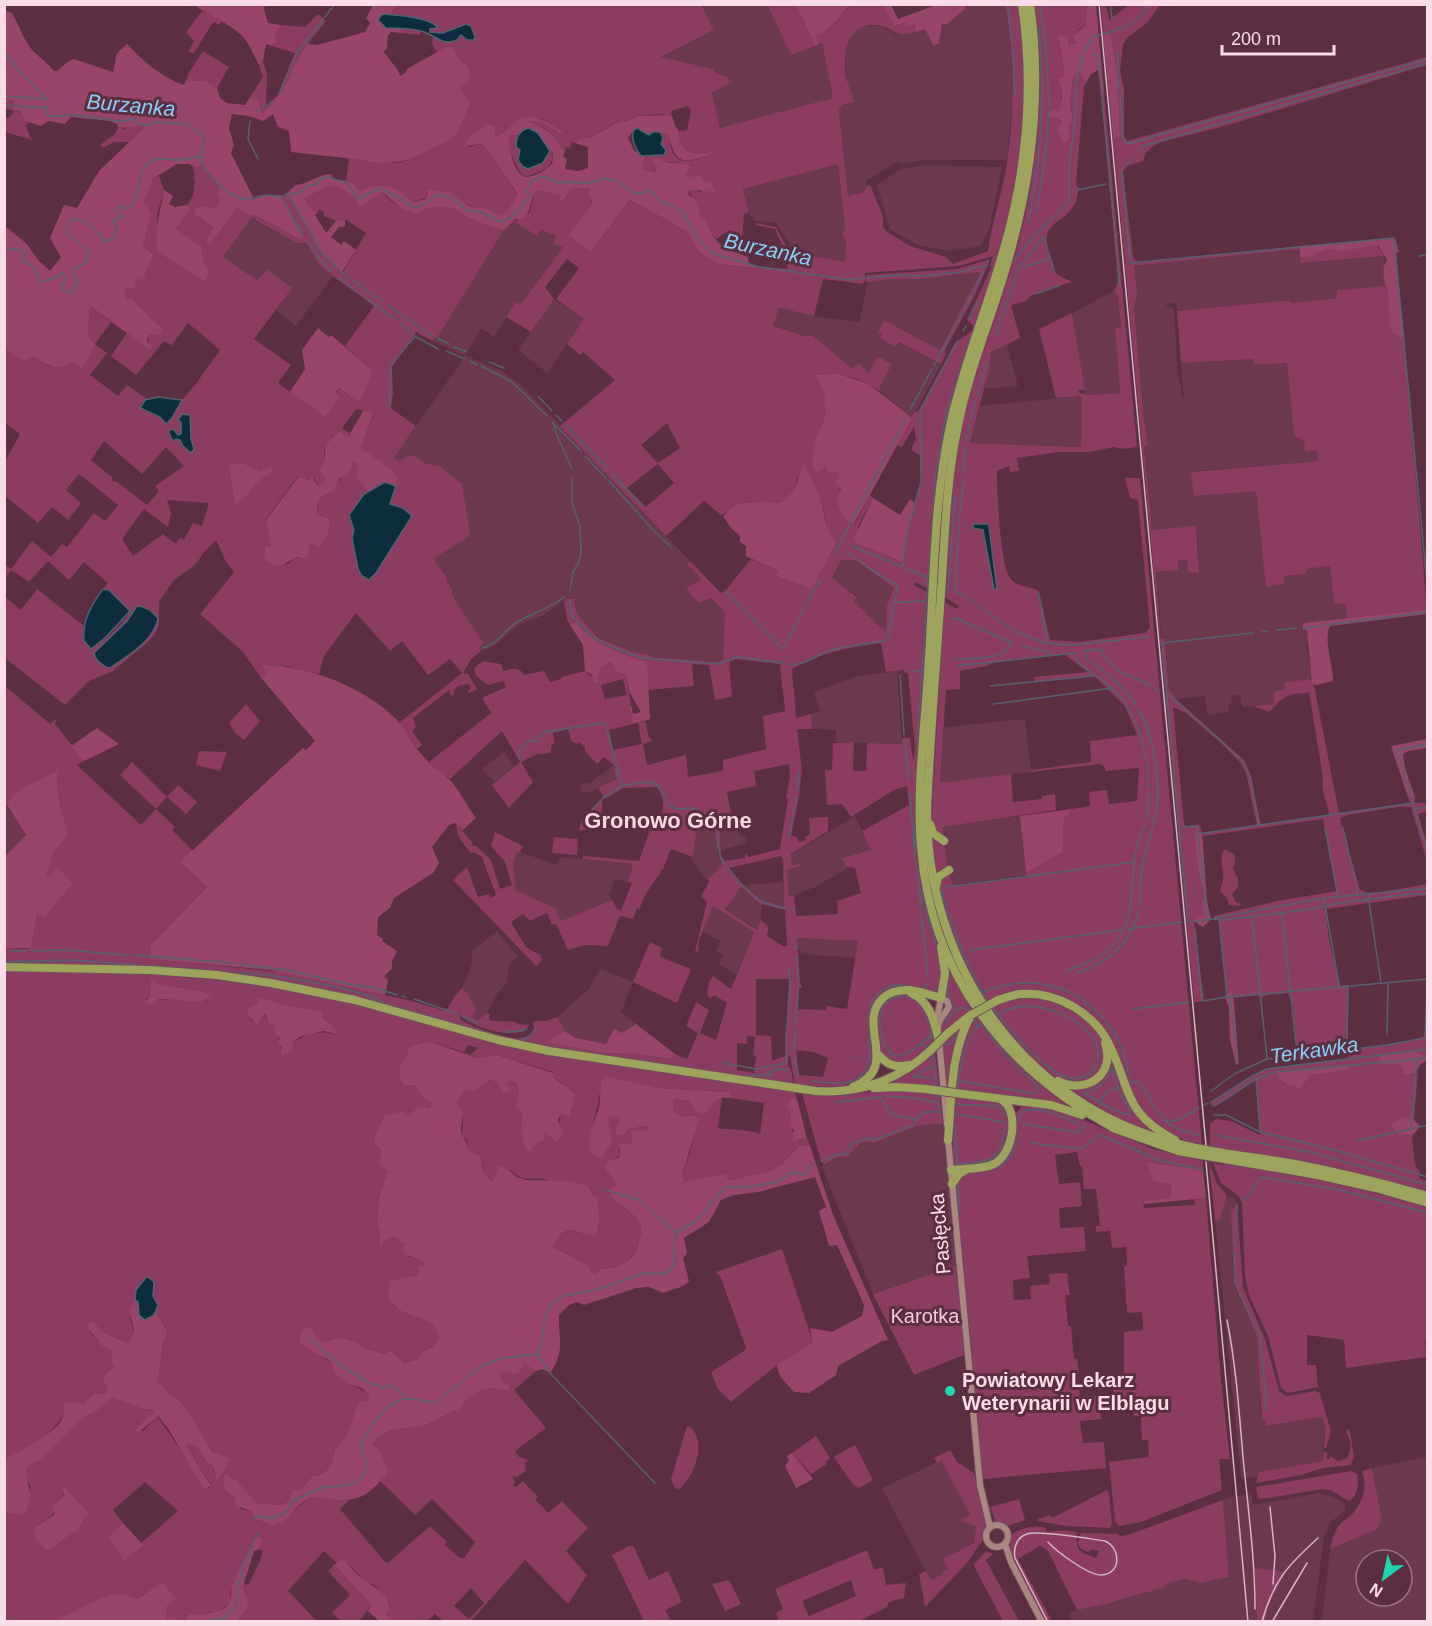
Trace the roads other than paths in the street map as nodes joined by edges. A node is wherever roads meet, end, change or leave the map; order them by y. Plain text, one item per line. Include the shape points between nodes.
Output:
1 (1022, 4) edge
2 (1030, 4) edge
3 (927, 811) junction
4 (944, 841) dead end
5 (949, 870) dead end
6 (936, 898) junction
7 (933, 917) junction
8 (4, 967) edge
9 (904, 990) junction
10 (941, 998) junction
11 (971, 1015) junction
12 (1099, 1030) junction
13 (939, 1041) junction
14 (878, 1054) junction
15 (916, 1063) junction
16 (1034, 1065) junction
17 (858, 1089) junction
18 (843, 1091) junction
19 (996, 1097) junction
20 (1031, 1101) junction
21 (1012, 1113) junction
22 (1116, 1129) junction
23 (948, 1140) junction
24 (1190, 1147) junction
25 (969, 1168) junction
26 (951, 1170) junction
27 (952, 1184) junction
28 (1428, 1196) edge
29 (1428, 1203) edge
30 (993, 1526) junction
31 (1002, 1546) junction
32 (1042, 1622) edge

1 - 7 highway via 1028,83 1023,162 1004,249 958,393 940,493 920,816 923,870
2 - 3 highway via 1035,85 1031,154 1016,233 965,395 953,454
3 - 4 highway via 933,833
3 - 6 highway via 927,847
5 - 6 highway via 937,880
6 - 16 highway via 950,943 972,987 1001,1029
7 - 10 highway via 944,964
7 - 22 highway via 965,989 1003,1042 1056,1092
8 - 18 highway via 160,971 271,983 355,1000 549,1051 807,1090
9 - 10 highway
9 - 13 highway via 926,1005
9 - 14 highway via 886,995 876,1007
10 - 13 main road, Pasłęcka via 949,1006 938,1026
11 - 12 highway, bridge via 998,1000 1020,994 1051,997 1079,1010
11 - 15 highway, bridge
11 - 23 highway via 958,1046
12 - 16 highway via 1107,1059 1103,1071 1092,1082 1069,1086
12 - 24 highway via 1140,1113 1155,1128
13 - 23 main road, Pasłęcka
14 - 15 highway via 895,1066
14 - 18 highway via 868,1078
15 - 17 highway via 888,1079
16 - 24 highway via 1071,1095 1113,1120
17 - 18 highway
17 - 19 highway, bridge via 898,1087
19 - 20 highway
19 - 21 highway via 1007,1103
20 - 21 highway via 1020,1104
20 - 22 highway via 1073,1111
21 - 25 highway via 1010,1142 1004,1155 992,1165
22 - 29 highway via 1178,1151 1318,1175
23 - 26 main road, Pasłęcka
24 - 28 highway via 1319,1169
25 - 26 highway
25 - 27 highway
26 - 27 main road, Pasłęcka
27 - 30 main road, Pasłęcka via 979,1476
30 - 31 main road via 1002,1526 1008,1532
30 - 31 main road via 986,1533 987,1540 991,1545
31 - 32 main road

